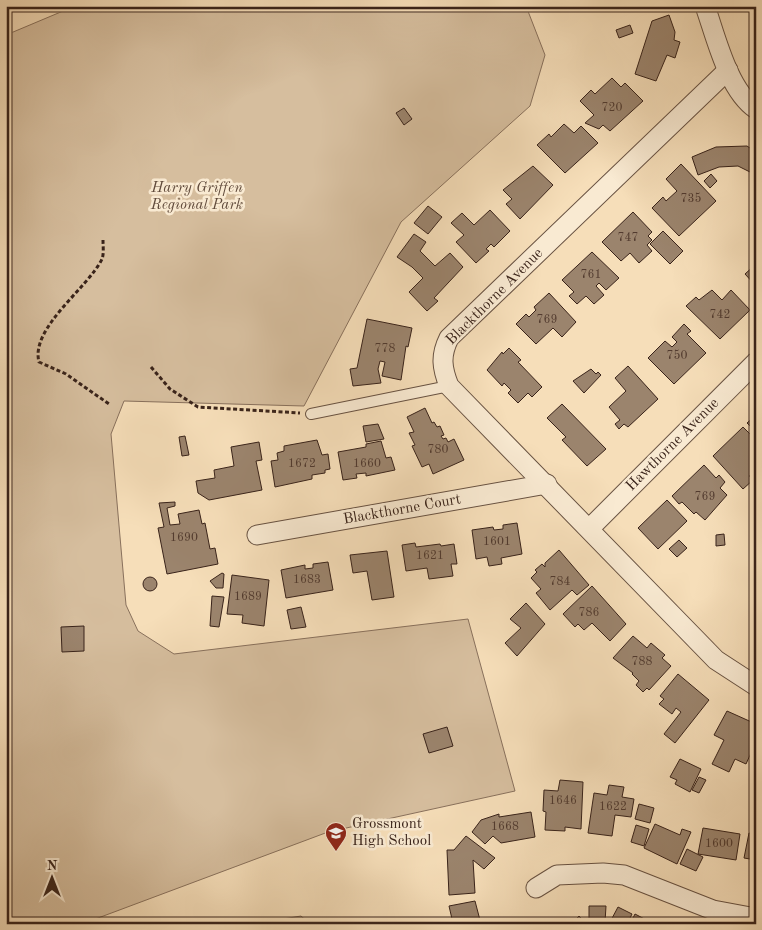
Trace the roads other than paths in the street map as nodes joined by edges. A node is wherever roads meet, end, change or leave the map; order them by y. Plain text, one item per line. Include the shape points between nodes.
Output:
1 (705, 6) edge
2 (728, 70) junction
3 (756, 109) edge
4 (756, 362) edge
5 (450, 386) junction
6 (311, 414) road end
7 (547, 484) junction
8 (590, 528) junction
9 (257, 535) dead end
10 (756, 686) edge
11 (536, 888) dead end
12 (711, 917) edge
13 (756, 918) edge

1 - 2 street
2 - 3 street via 742,98
2 - 5 street, Blackthorne Avenue via 450,338 443,352 443,370
4 - 8 street, Hawthorne Avenue
5 - 6 lane
5 - 7 street, Blackthorne Avenue
7 - 8 street, Blackthorne Avenue
7 - 9 street, Blackthorne Court
8 - 10 street, Blackthorne Avenue via 716,660
11 - 12 street via 557,875 624,875
12 - 13 street

